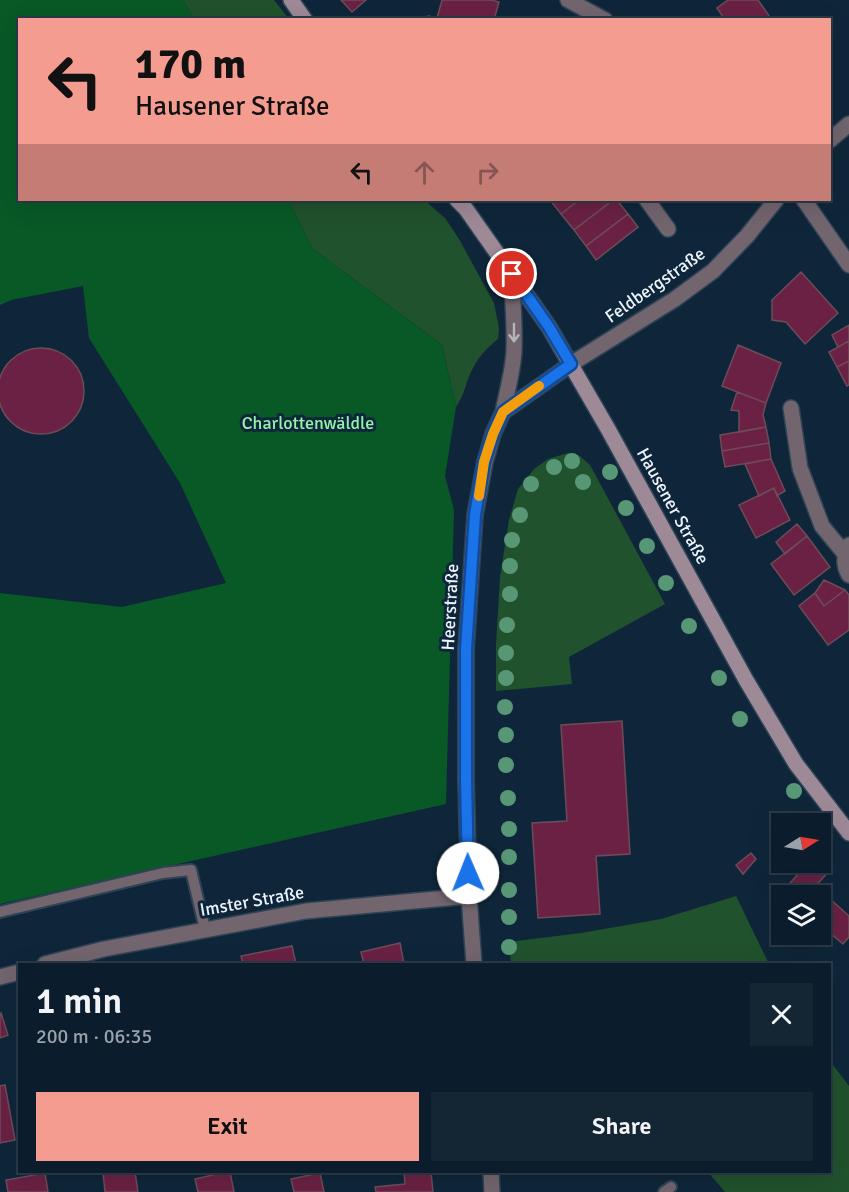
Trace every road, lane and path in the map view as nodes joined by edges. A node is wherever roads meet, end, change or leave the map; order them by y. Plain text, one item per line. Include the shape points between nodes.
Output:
1 (291, 0) edge
2 (568, 0) edge
3 (304, 18) edge
4 (601, 18) edge
5 (849, 123) edge
6 (831, 139) edge
7 (458, 201) edge
8 (648, 201) edge
9 (775, 201) edge
10 (805, 201) edge
11 (668, 229) dead end
12 (849, 265) edge
13 (512, 274) junction
14 (571, 364) junction
15 (790, 408) dead end
16 (503, 412) junction
17 (847, 550) edge
18 (849, 575) edge
19 (849, 833) edge
20 (469, 896) junction
21 (0, 912) edge
22 (205, 929) junction
23 (49, 963) edge
24 (474, 963) edge
25 (18, 972) edge
26 (0, 977) edge
27 (491, 1173) edge
28 (492, 1192) edge

1 - 3 main road
2 - 4 street
5 - 6 street
7 - 13 main road, Hausener Straße
8 - 11 street
9 - 14 street, Feldbergstraße via 713,271 675,300
10 - 12 street
13 - 14 main road, Hausener Straße
13 -> 16 street, Heerstraße via 514,351
14 - 16 street
14 - 19 main road, Hausener Straße via 746,680 796,764
15 - 17 street via 800,468 822,526
16 - 20 street, Heerstraße via 484,462 475,515 466,649
17 - 18 street
20 - 22 street, Imster Straße via 306,911
20 - 24 street, Heerstraße
21 - 22 lane via 163,873 191,870
22 - 23 street, Imster Straße
25 - 26 street
27 - 28 street

